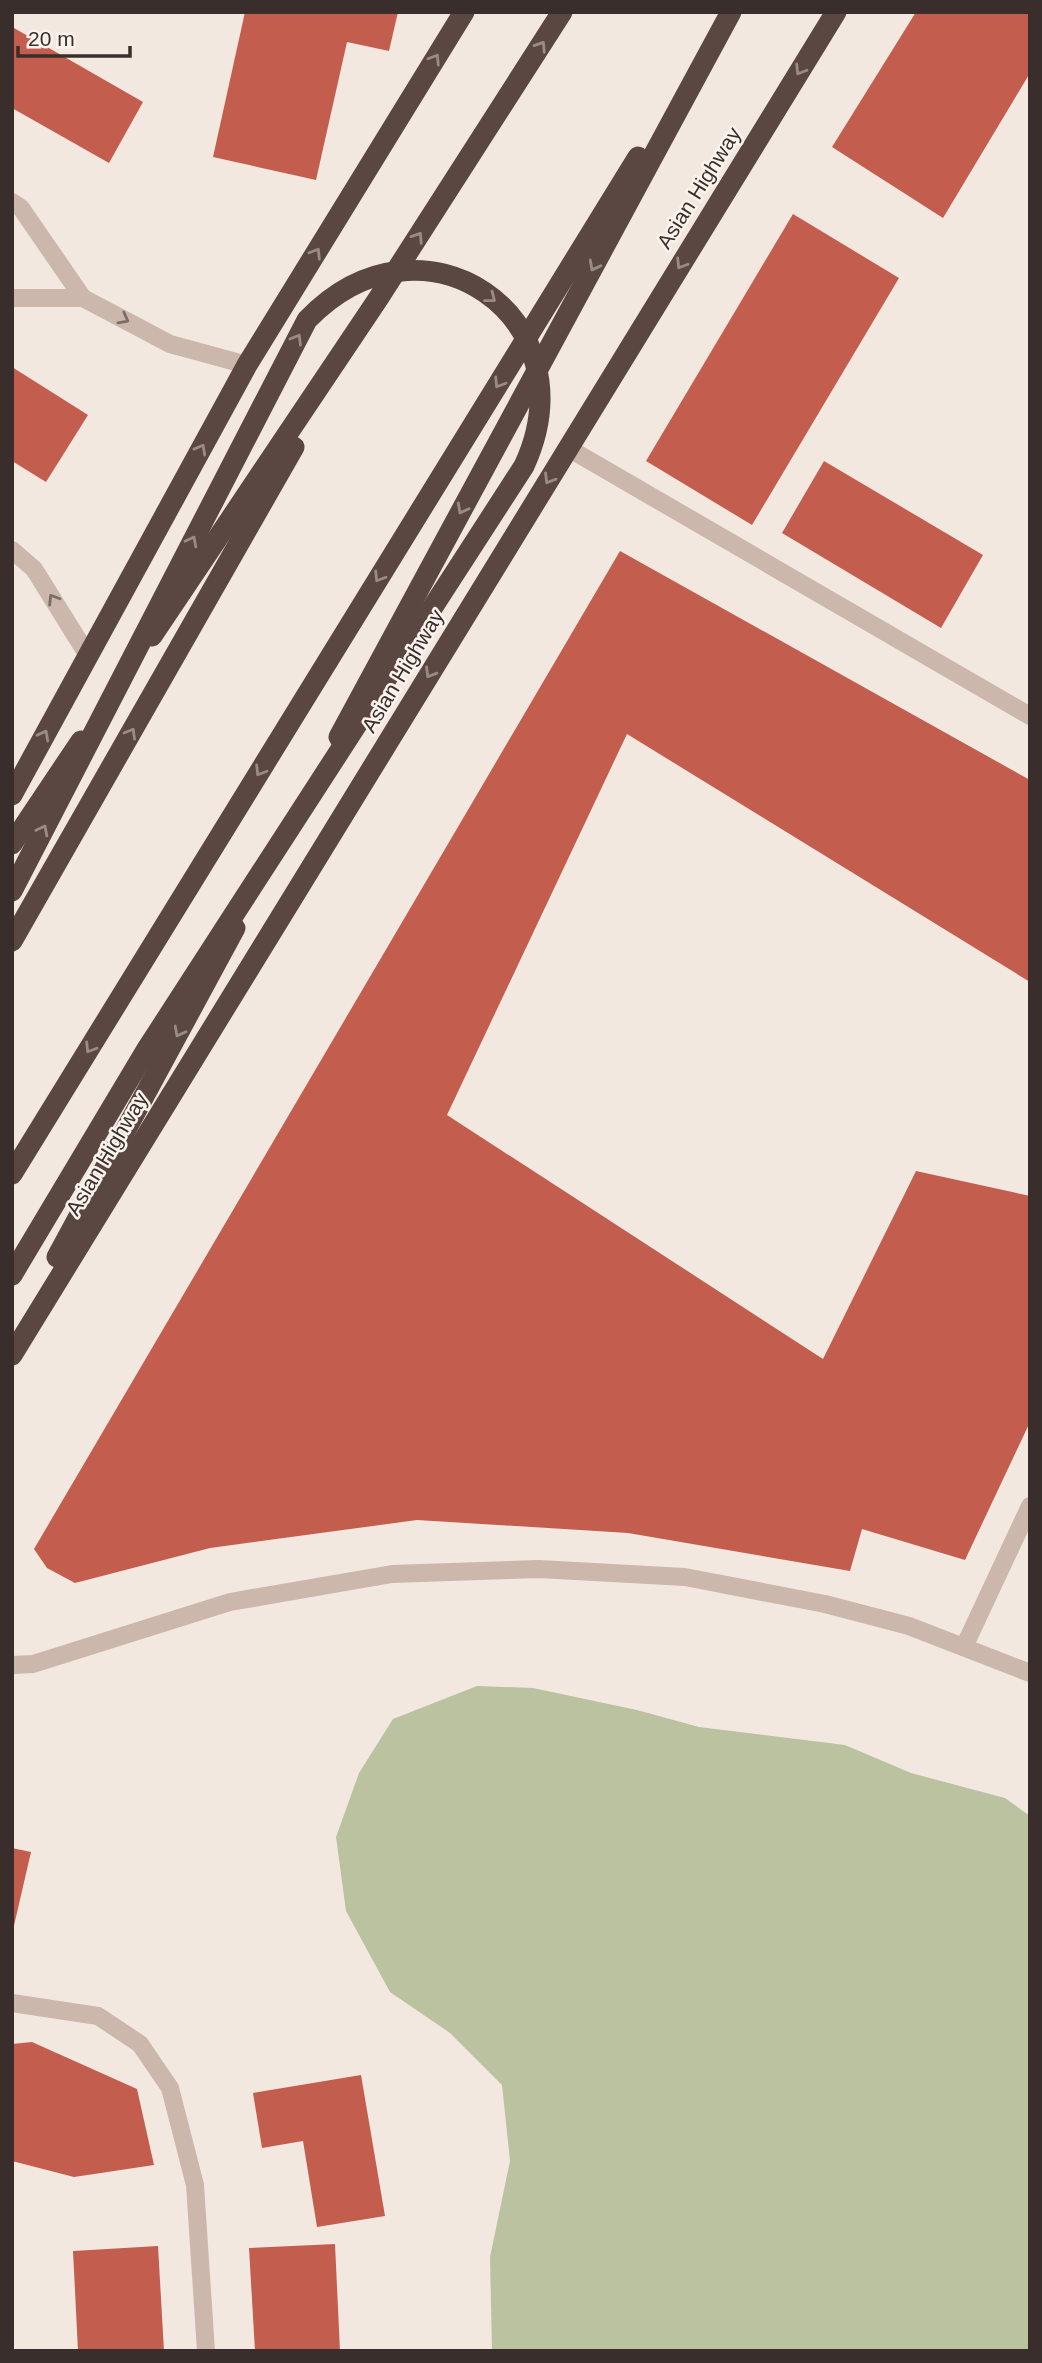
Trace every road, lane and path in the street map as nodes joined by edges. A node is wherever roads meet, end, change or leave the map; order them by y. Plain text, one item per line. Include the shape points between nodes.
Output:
1 (464, 12) edge
2 (562, 12) edge
3 (729, 12) edge
4 (836, 12) edge
5 (12, 202) edge
6 (12, 298) edge
7 (83, 298) junction
8 (378, 299) junction
9 (247, 365) junction
10 (568, 448) junction
11 (12, 550) edge
12 (87, 654) junction
13 (1030, 716) edge
14 (12, 795) edge
15 (12, 844) edge
16 (12, 891) edge
17 (12, 941) edge
18 (12, 1174) edge
19 (12, 1275) edge
20 (12, 1340) edge
21 (12, 1355) edge
22 (1030, 1506) edge
23 (964, 1647) junction
24 (12, 1665) edge
25 (1030, 1673) edge
26 (12, 2003) edge
27 (206, 2351) edge

9 -> 1 highway
8 -> 2 highway
3 -> 18 highway
3 -> 20 highway, Asian Highway
4 -> 10 highway, Asian Highway
5 - 7 street via 21,208
6 - 7 street
7 -> 9 street via 170,344
8 - 15 highway
17 -> 8 highway
12 -> 9 highway
10 - 13 street
10 -> 21 highway, Asian Highway
12 -> 11 street via 34,569
14 -> 12 highway
16 -> 19 highway, bridge via 307,320 348,286 399,270 452,276 497,302 515,321 537,366 541,418 524,466 147,1049
22 - 23 street
23 - 24 street via 909,1626 825,1604 685,1577 539,1569 392,1574 230,1602 33,1664
23 - 25 street
26 - 27 street via 98,2016 140,2044 170,2088 195,2185

